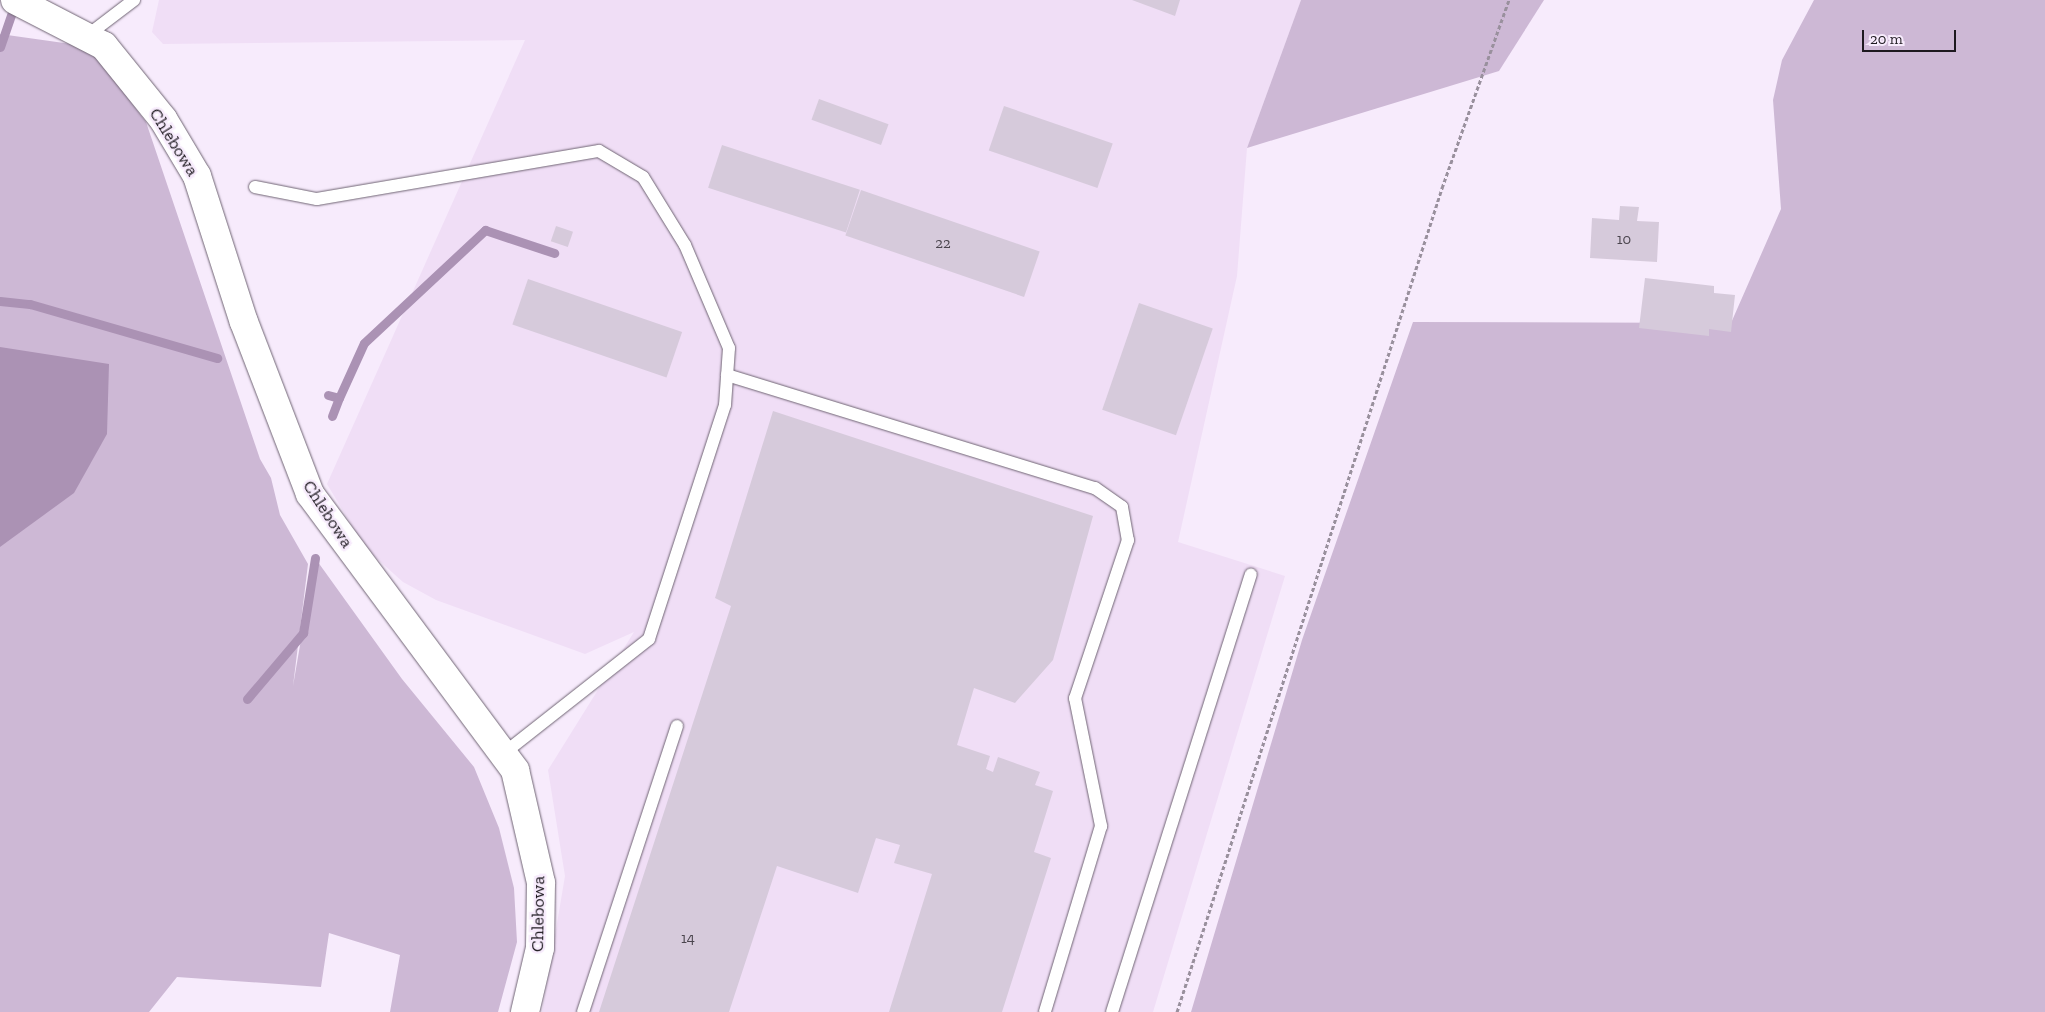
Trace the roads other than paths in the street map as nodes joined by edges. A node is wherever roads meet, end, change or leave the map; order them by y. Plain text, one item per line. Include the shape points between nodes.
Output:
1 (15, 0) edge
2 (134, 0) edge
3 (88, 35) junction
4 (255, 187) dead end
5 (727, 375) junction
6 (1251, 575) dead end
7 (676, 726) dead end
8 (504, 753) junction
9 (525, 1012) edge
10 (582, 1012) edge
11 (1045, 1012) edge
12 (1112, 1012) edge

1 - 3 street, Chlebowa
2 - 3 lane
3 - 8 street, Chlebowa via 104,46 163,119 198,176 244,322 310,494
4 - 5 lane via 317,199 599,152 643,177 685,245 729,348
5 - 8 lane via 725,405 649,640
5 - 11 lane via 1094,488 1122,507 1128,540 1075,698 1101,826
6 - 12 lane
7 - 10 lane
8 - 9 street, Chlebowa via 515,770 541,883 540,948

